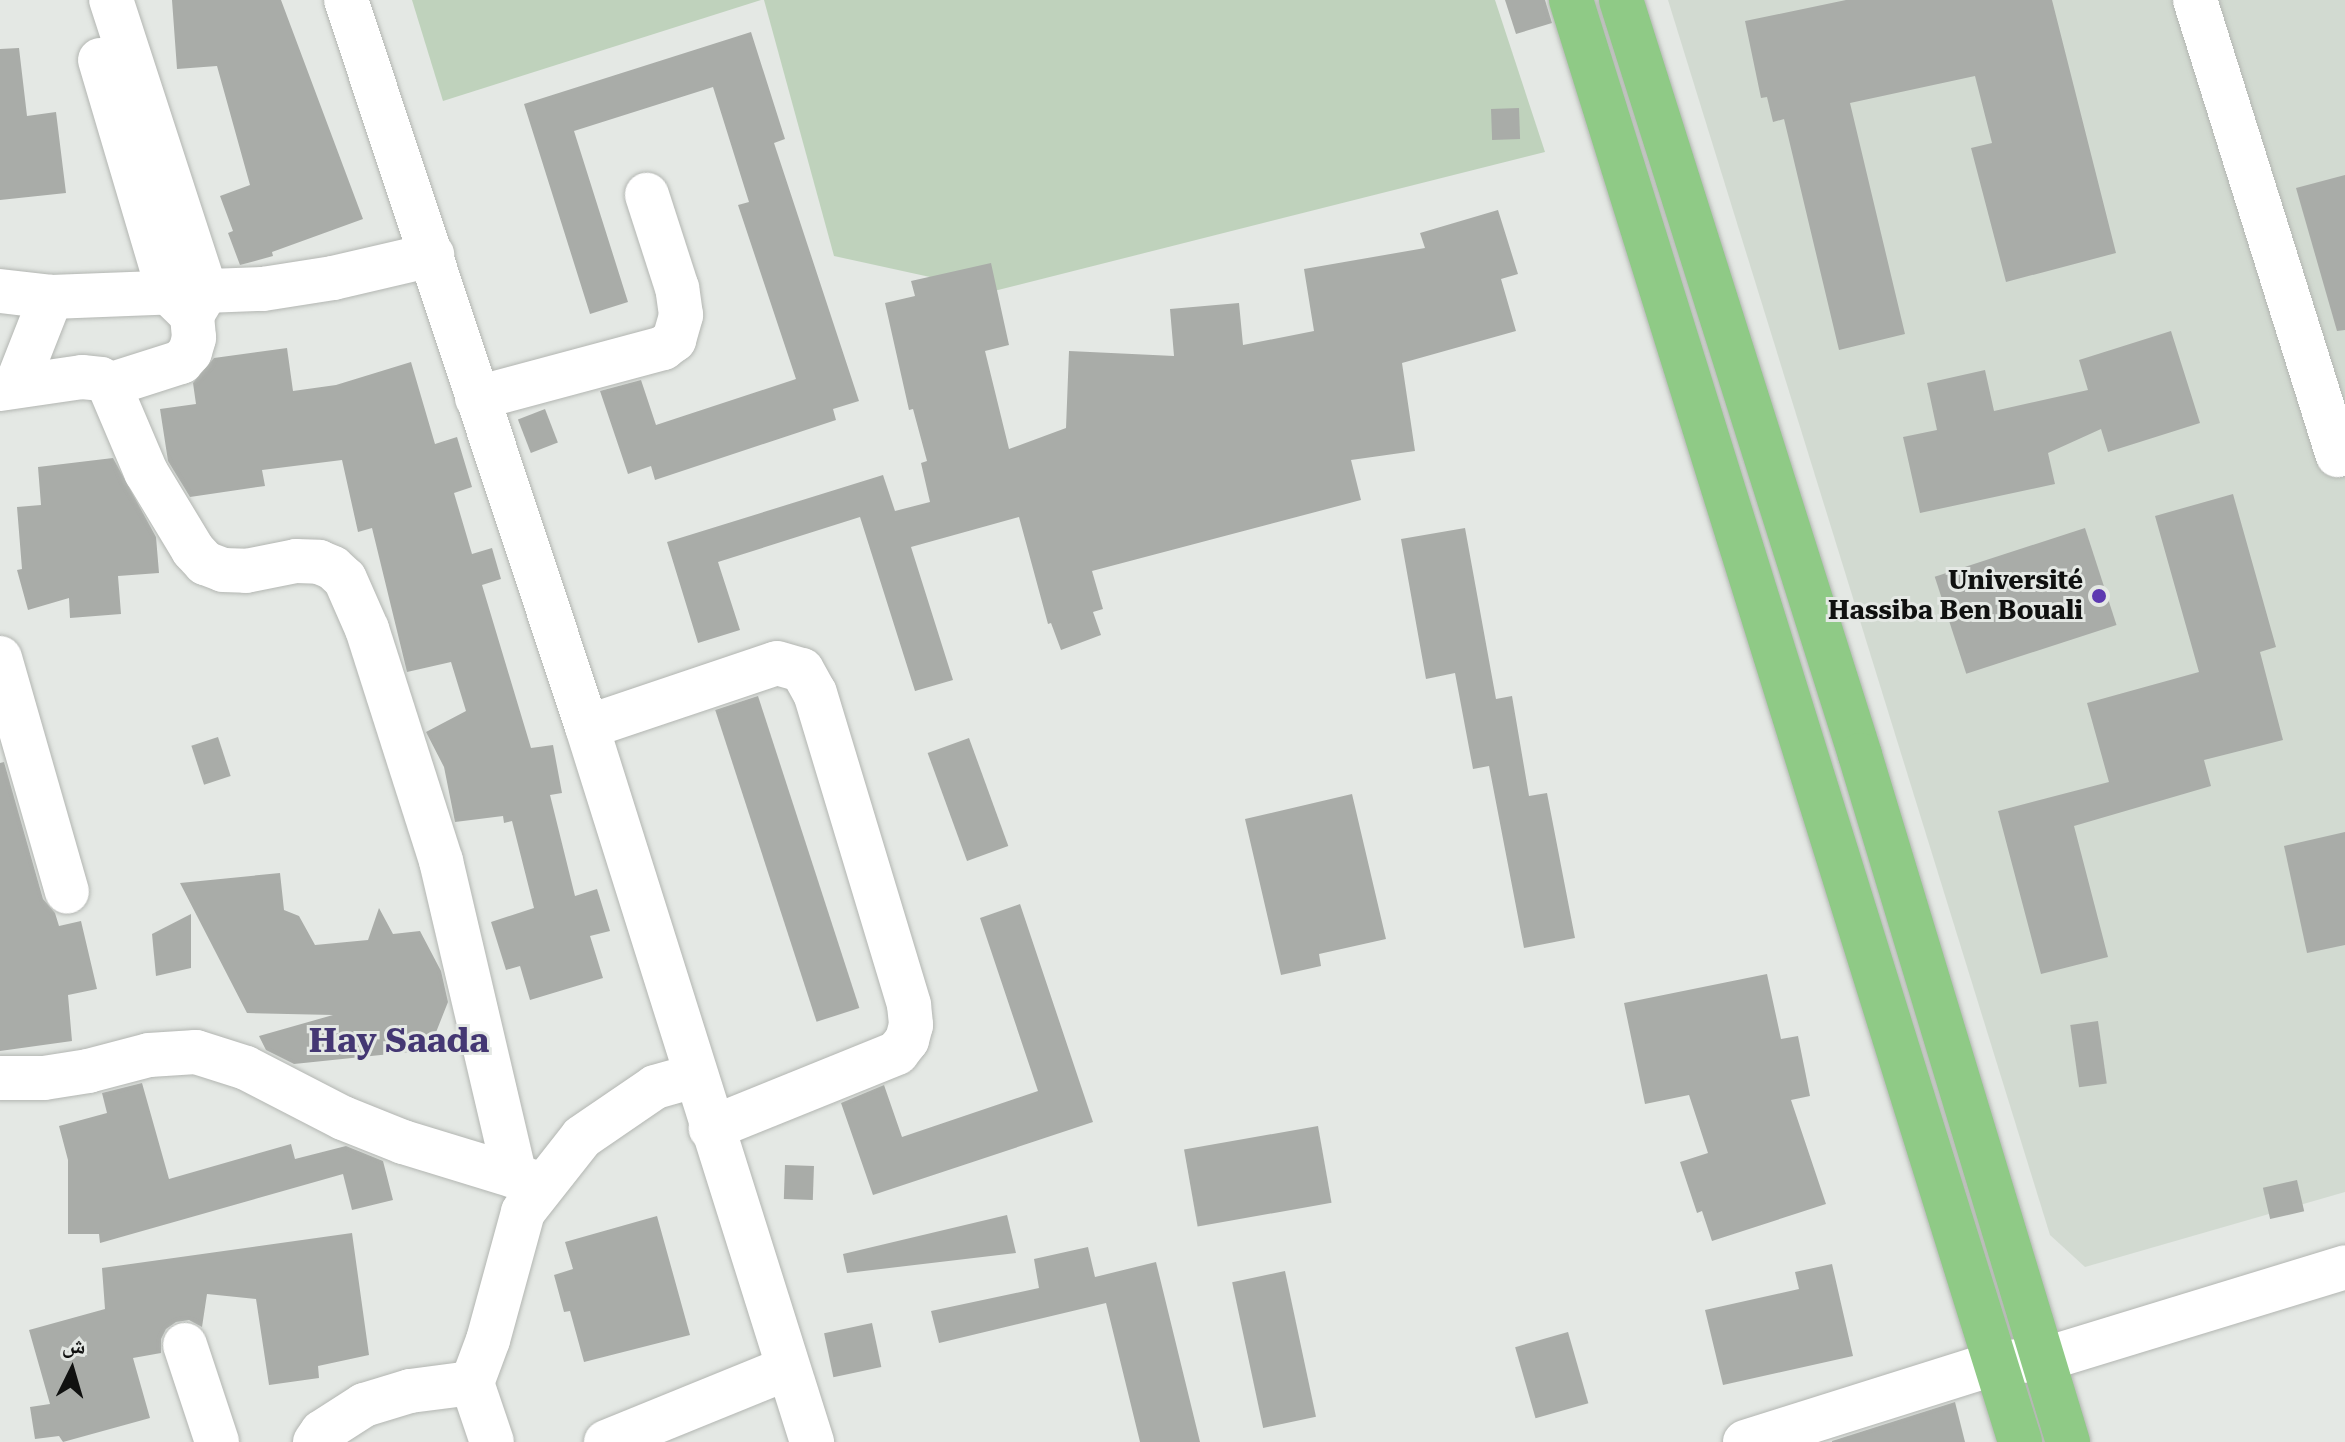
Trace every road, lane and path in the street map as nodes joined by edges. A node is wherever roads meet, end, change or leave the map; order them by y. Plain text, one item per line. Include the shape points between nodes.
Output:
1 (82, 0) edge
2 (111, 0) edge
3 (346, 0) edge
4 (1571, 0) edge
5 (1621, 0) edge
6 (2195, 0) edge
7 (647, 195) dead end
8 (432, 255) junction
9 (0, 291) edge
10 (51, 297) junction
11 (189, 300) junction
12 (109, 385) junction
13 (8, 388) edge
14 (477, 398) junction
15 (2338, 455) dead end
16 (0, 658) edge
17 (587, 727) junction
18 (67, 892) dead end
19 (694, 1076) junction
20 (0, 1078) edge
21 (711, 1128) junction
22 (529, 1180) junction
23 (2345, 1267) edge
24 (185, 1345) dead end
25 (2045, 1359) junction
26 (1996, 1363) junction
27 (788, 1368) junction
28 (472, 1383) junction
29 (623, 1439) edge
30 (217, 1442) edge
31 (315, 1442) edge
32 (492, 1442) edge
33 (812, 1442) edge
34 (1745, 1442) edge
35 (2020, 1442) edge
36 (2068, 1442) edge

1 - 11 street
2 - 11 street
3 - 8 street
4 - 26 main road
5 - 25 main road
6 - 15 street
7 - 14 street via 677,288 681,315 674,340 663,348
8 - 11 street via 319,280
8 - 14 street
9 - 10 street
10 - 11 street
10 - 13 street
11 - 12 street via 194,338 181,362
12 - 13 street via 94,376
12 - 22 street via 146,472 205,563 246,571 319,562 345,579 367,629 441,861
14 - 17 street
16 - 18 street
17 - 19 street
17 - 21 street via 777,663 802,670 815,693 911,1025 897,1053
19 - 21 street
19 - 22 street via 655,1087
20 - 22 street via 44,1078 149,1055 196,1052 246,1068 403,1142
21 - 27 street
22 - 28 street
23 - 25 street
24 - 30 street
25 - 26 street
25 - 36 main road
26 - 34 street
26 - 35 main road
27 - 29 street
27 - 33 street
28 - 31 street via 410,1391 364,1405
28 - 32 street

